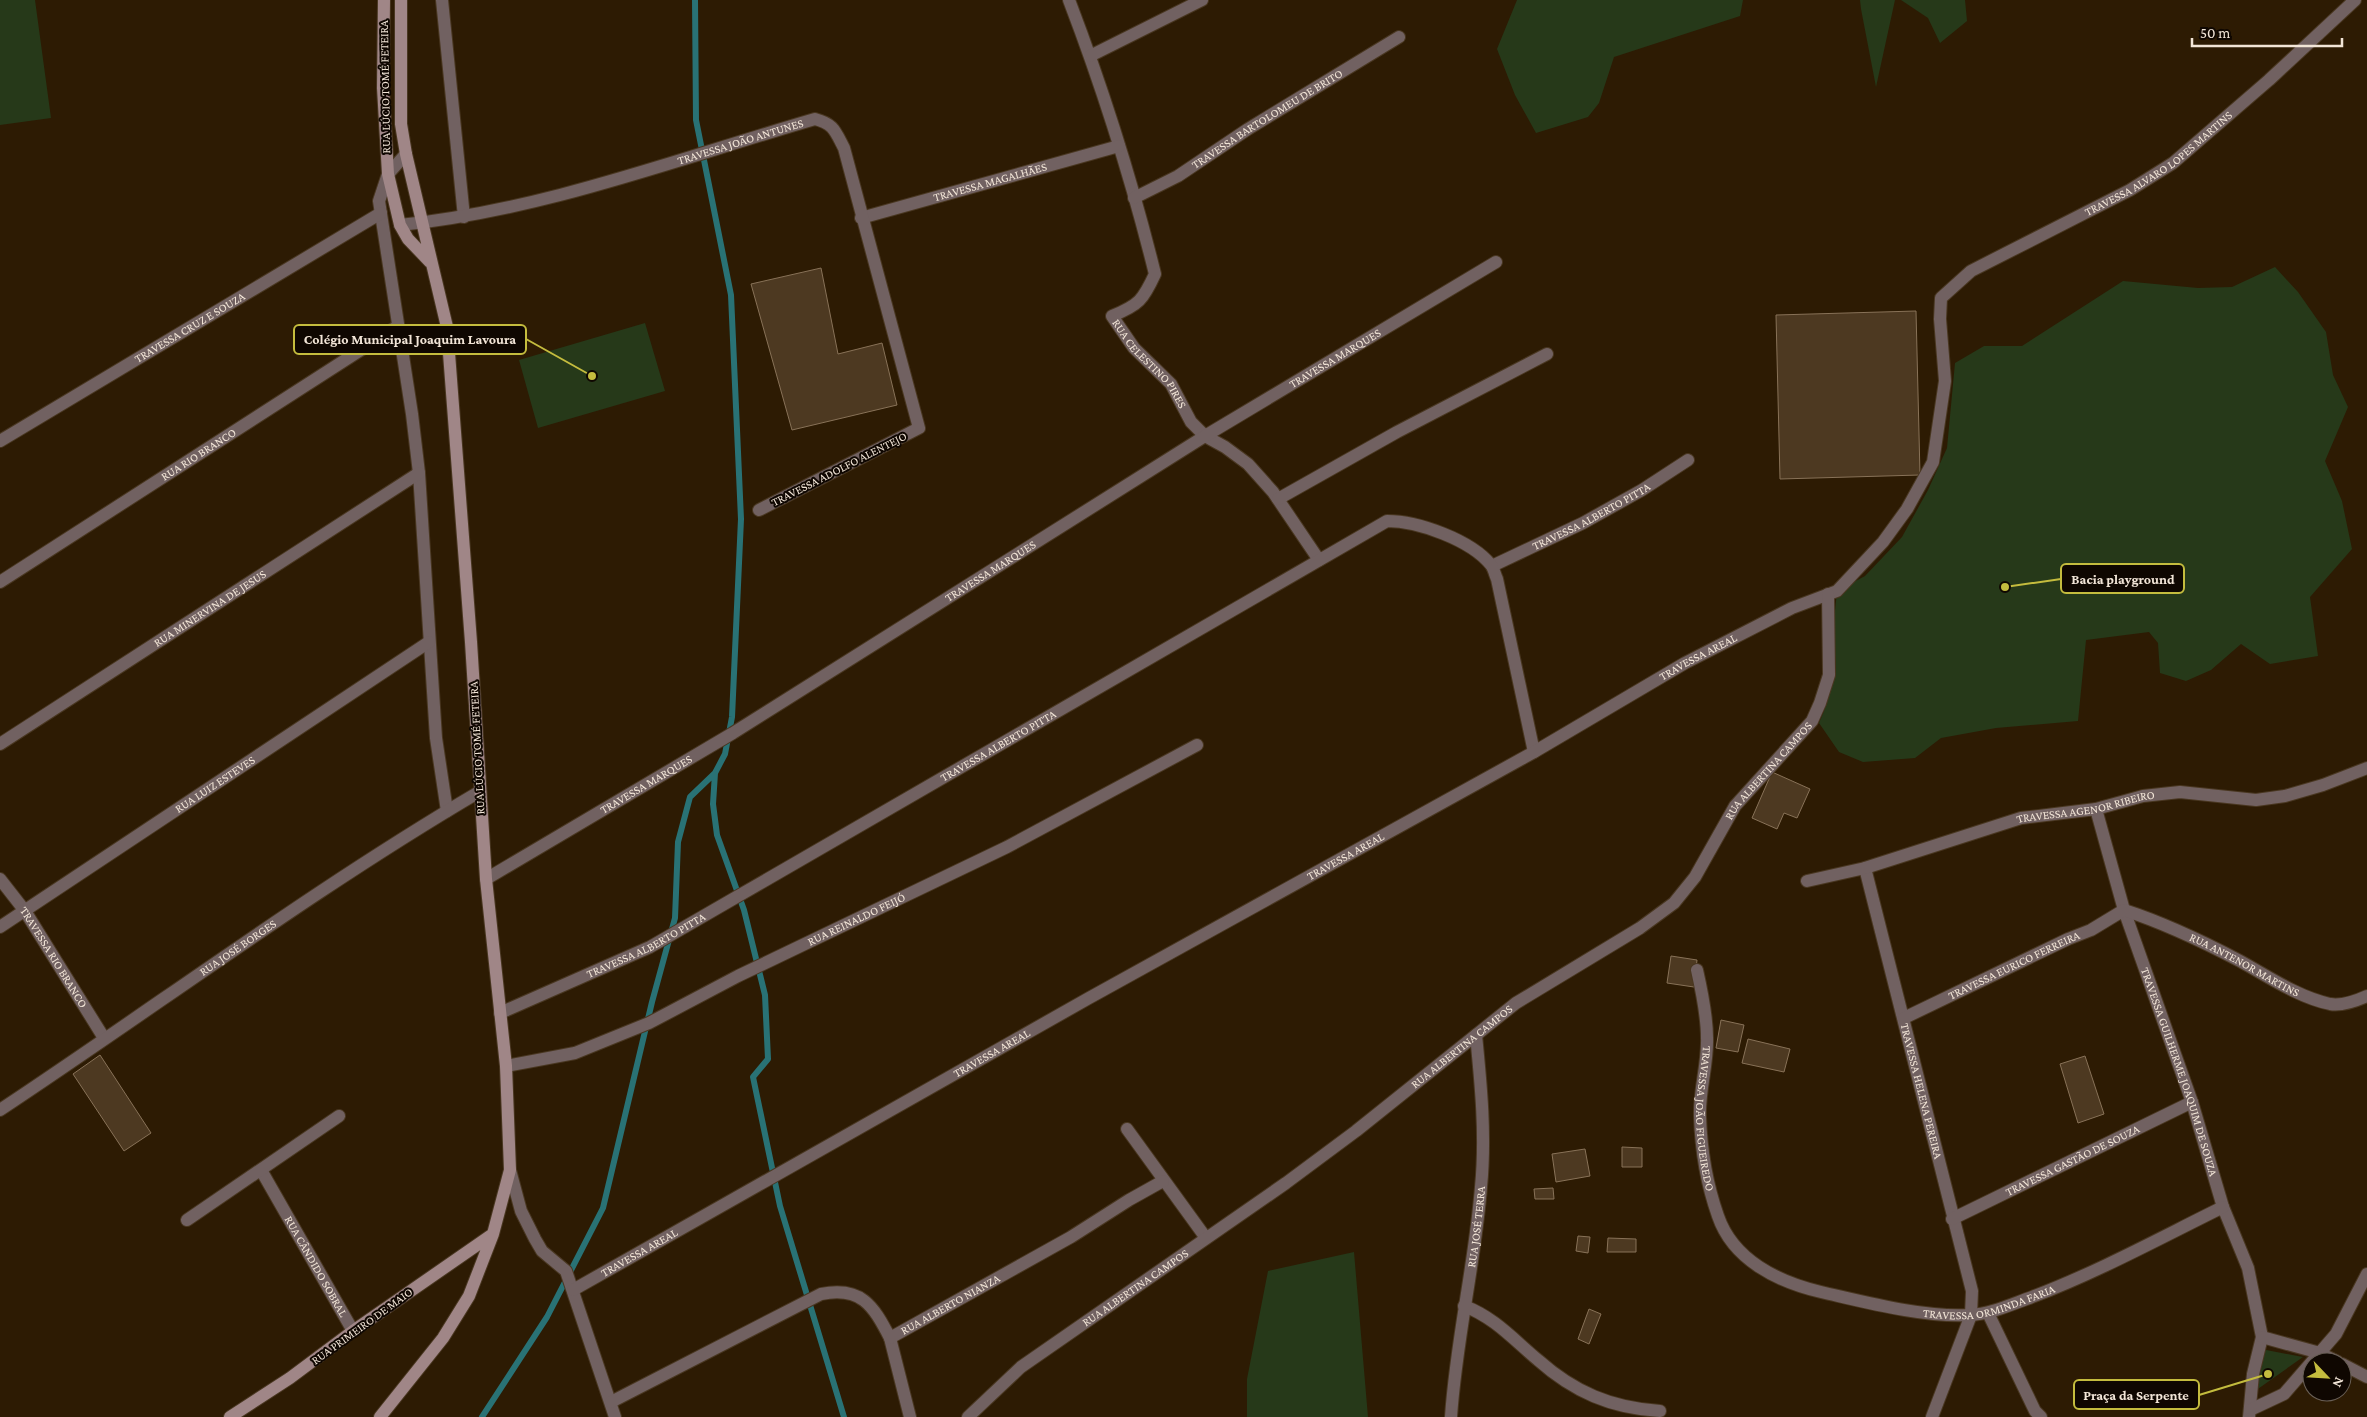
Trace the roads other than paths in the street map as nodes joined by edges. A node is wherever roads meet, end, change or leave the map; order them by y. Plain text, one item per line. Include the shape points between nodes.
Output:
1 (384, 0) edge
2 (401, 0) edge
3 (442, 0) edge
4 (1068, 0) edge
5 (1202, 0) edge
6 (2355, 0) edge
7 (1399, 37) dead end
8 (1090, 56) junction
9 (1119, 146) junction
10 (406, 154) junction
11 (388, 174) junction
12 (1134, 198) junction
13 (380, 213) junction
14 (464, 217) junction
15 (861, 218) junction
16 (422, 223) junction
17 (400, 225) junction
18 (430, 262) junction
19 (1496, 262) dead end
20 (1941, 298) joint
21 (398, 326) junction
22 (1547, 354) dead end
23 (919, 428) joint
24 (1205, 436) junction
25 (0, 441) edge
26 (1688, 460) dead end
27 (419, 473) junction
28 (1278, 499) junction
29 (760, 510) dead end
30 (1319, 560) junction
31 (1492, 566) junction
32 (0, 582) edge
33 (1828, 594) junction
34 (429, 642) junction
35 (0, 744) edge
36 (1198, 745) dead end
37 (1534, 752) junction
38 (2367, 768) edge
39 (479, 792) junction
40 (2096, 808) junction
41 (447, 811) junction
42 (1865, 868) junction
43 (0, 879) edge
44 (486, 879) junction
45 (1807, 881) dead end
46 (2124, 910) junction
47 (25, 911) junction
48 (0, 927) edge
49 (1698, 970) dead end
50 (2367, 996) edge
51 (500, 1013) junction
52 (1904, 1018) junction
53 (1476, 1034) junction
54 (104, 1038) junction
55 (506, 1066) junction
56 (2192, 1102) junction
57 (0, 1110) edge
58 (338, 1116) dead end
59 (1127, 1129) dead end
60 (261, 1170) junction
61 (510, 1170) junction
62 (1163, 1181) junction
63 (2224, 1207) junction
64 (187, 1220) dead end
65 (1952, 1220) junction
66 (493, 1234) junction
67 (1206, 1238) junction
68 (1745, 1257) joint
69 (2367, 1274) edge
70 (573, 1288) junction
71 (1464, 1306) junction
72 (1988, 1313) junction
73 (1971, 1315) junction
74 (353, 1331) junction
75 (2262, 1337) junction
76 (890, 1338) junction
77 (2316, 1352) edge
78 (2321, 1352) edge
79 (2352, 1369) edge
80 (2302, 1374) edge
81 (2367, 1377) edge
82 (611, 1402) junction
83 (1660, 1411) dead end
84 (2250, 1414) edge
85 (230, 1417) edge
86 (380, 1417) edge
87 (615, 1417) edge
88 (910, 1417) edge
89 (968, 1417) edge
90 (1451, 1417) edge
91 (1932, 1417) edge
92 (2041, 1417) edge

1 - 11 main road, RUA LÚCIO TOMÉ FETEIRA via 383,88
2 - 10 main road, RUA LÚCIO TOMÉ FETEIRA via 401,124
3 - 14 street
4 - 8 street, RUA CELESTINO PIRES
5 - 8 street
6 - 20 street, TRAVESSA ALVARO LOPES MARTINS via 2263,86 2173,163 2130,190 1971,272
7 - 12 street, TRAVESSA BARTOLOMEU DE BRITO via 1248,129 1178,176
8 - 9 street, RUA CELESTINO PIRES
9 - 12 street, RUA CELESTINO PIRES
9 - 15 street, TRAVESSA MAGALHÃES
10 - 11 street, RUA LÚCIO TOMÉ FETEIRA
10 - 16 main road, RUA LÚCIO TOMÉ FETEIRA
11 - 13 street, RUA LÚCIO TOMÉ FETEIRA via 379,201
11 - 17 main road, RUA LÚCIO TOMÉ FETEIRA
12 - 24 street, RUA CELESTINO PIRES via 1155,274 1145,296 1134,307 1112,316 1134,348 1171,384 1191,422
13 - 21 street, RUA LÚCIO TOMÉ FETEIRA
13 - 25 street, TRAVESSA CRUZ E SOUZA
14 - 15 street, TRAVESSA JOÃO ANTUNES via 594,188 815,120 828,122 844,148
14 - 16 street, TRAVESSA JOÃO ANTUNES
15 - 23 street, TRAVESSA JOÃO ANTUNES
16 - 17 street, TRAVESSA JOÃO ANTUNES
16 - 18 main road, RUA LÚCIO TOMÉ FETEIRA
17 - 18 main road, RUA LÚCIO TOMÉ FETEIRA via 408,239
18 - 39 main road, RUA LÚCIO TOMÉ FETEIRA via 446,327
19 - 24 street, TRAVESSA MARQUES
20 - 33 street, TRAVESSA AREAL via 1945,381 1934,462 1883,542 1837,591
21 - 27 street, RUA LÚCIO TOMÉ FETEIRA
21 - 32 street, RUA RIO BRANCO
22 - 28 street via 1397,432
23 - 29 street, TRAVESSA ADOLFO ALENTEJO
24 - 28 street, RUA CELESTINO PIRES via 1248,464
24 - 44 street, TRAVESSA MARQUES via 732,733
26 - 31 street, TRAVESSA ALBERTO PITTA via 1583,523
27 - 34 street, RUA LÚCIO TOMÉ FETEIRA
27 - 35 street, RUA MINERVINA DE JESUS
28 - 30 street, RUA CELESTINO PIRES
30 - 31 street, TRAVESSA ALBERTO PITTA via 1387,521 1405,521 1475,550
30 - 51 street, TRAVESSA ALBERTO PITTA via 673,935
31 - 37 street
33 - 37 street, TRAVESSA AREAL via 1792,608 1685,663
33 - 53 street, RUA ALBERTINA CAMPOS via 1829,674 1812,721 1735,806 1695,877 1674,903 1640,928 1516,1003
34 - 41 street, RUA LÚCIO TOMÉ FETEIRA via 436,738
34 - 47 street, RUA LUIZ ESTEVES
36 - 55 street, RUA REINALDO FEIJÓ via 1007,847 738,976 649,1023 575,1053
37 - 70 street, TRAVESSA AREAL
38 - 40 street, TRAVESSA AGENOR RIBEIRO via 2323,785 2256,800 2180,792 2143,796
39 - 41 street, RUA JOSÉ BORGES
39 - 44 main road, RUA LÚCIO TOMÉ FETEIRA
40 - 42 street, TRAVESSA AGENOR RIBEIRO via 2021,818
40 - 46 street, TRAVESSA GUILHERME JOAQUIM DE SOUZA
41 - 54 street, RUA JOSÉ BORGES
42 - 45 street, TRAVESSA AGENOR RIBEIRO
42 - 52 street, TRAVESSA HELENA PEREIRA
43 - 47 street, TRAVESSA RIO BRANCO
44 - 51 main road, RUA LÚCIO TOMÉ FETEIRA
46 - 50 street, RUA ANTENOR MARTINS via 2156,920 2305,996 2332,1004 2349,1003
46 - 52 street, TRAVESSA EURICO FERREIRA via 2091,930
46 - 56 street, TRAVESSA GUILHERME JOAQUIM DE SOUZA
47 - 48 street, RUA LUIZ ESTEVES
47 - 54 street, TRAVESSA RIO BRANCO
49 - 68 street, TRAVESSA JOÃO FIGUEIREDO via 1707,1039 1700,1115 1706,1166 1718,1217 1730,1241
51 - 55 main road, RUA LÚCIO TOMÉ FETEIRA
52 - 65 street, TRAVESSA HELENA PEREIRA
53 - 67 street, RUA ALBERTINA CAMPOS via 1356,1131
53 - 71 street, RUA JOSÉ TERRA via 1484,1138 1481,1188
54 - 57 street, RUA JOSÉ BORGES
55 - 61 main road, RUA LÚCIO TOMÉ FETEIRA
56 - 63 street, TRAVESSA GUILHERME JOAQUIM DE SOUZA
56 - 65 street, TRAVESSA GASTÃO DE SOUZA
58 - 60 street
59 - 62 street
60 - 64 street
60 - 74 street, RUA CÂNDIDO SOBRAL
61 - 66 main road, RUA LÚCIO TOMÉ FETEIRA
61 - 70 street via 521,1211 535,1239 566,1272
62 - 67 street
62 - 76 street, RUA ALBERTO NIANZA via 1071,1237
63 - 72 street, TRAVESSA ORMINDA FARIA via 2073,1281
63 - 75 street, TRAVESSA GUILHERME JOAQUIM DE SOUZA via 2248,1268
65 - 73 street, TRAVESSA HELENA PEREIRA via 1972,1291
66 - 74 main road, RUA PRIMEIRO DE MAIO
66 - 86 main road, RUA LÚCIO TOMÉ FETEIRA via 469,1296 444,1338
67 - 89 street, RUA ALBERTINA CAMPOS via 1021,1367
68 - 73 street, TRAVESSA ORMINDA FARIA via 1775,1277 1805,1288 1926,1313
69 - 78 street via 2336,1334
70 - 82 street
71 - 83 street via 1495,1322 1539,1362 1581,1391 1624,1408
71 - 90 street, RUA JOSÉ TERRA
72 - 73 street, TRAVESSA ORMINDA FARIA
72 - 92 street via 2035,1412
73 - 91 street, TRAVESSA HELENA PEREIRA
74 - 85 main road, RUA PRIMEIRO DE MAIO
75 - 77 street
75 - 84 street via 2253,1374
76 - 82 street, RUA ALBERTO NIANZA via 876,1312 864,1300 851,1293 821,1294
76 - 88 street
79 - 81 street
80 - 84 street via 2284,1394
82 - 87 street

